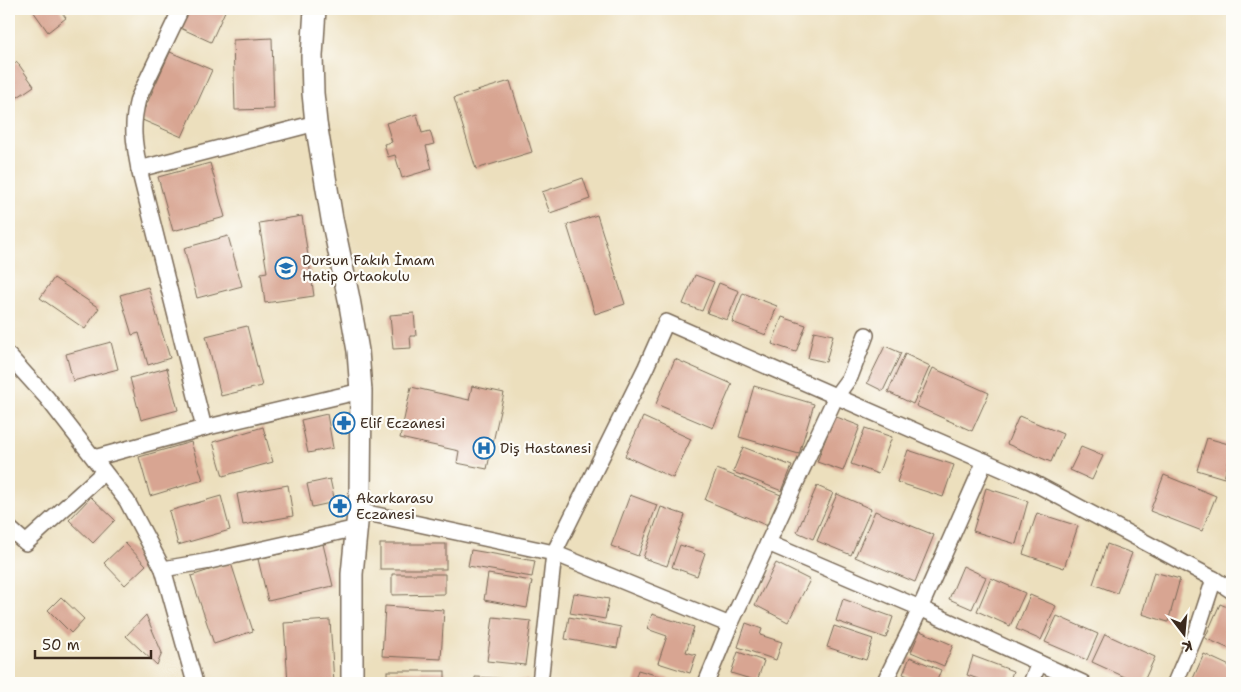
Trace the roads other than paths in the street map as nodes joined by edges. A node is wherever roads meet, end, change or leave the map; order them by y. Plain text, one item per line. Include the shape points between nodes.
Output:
1 (181, 9) edge
2 (315, 9) edge
3 (316, 122) junction
4 (139, 169) junction
5 (866, 336) dead end
6 (9, 356) edge
7 (361, 391) junction
8 (836, 396) junction
9 (204, 428) junction
10 (94, 458) junction
11 (985, 461) junction
12 (104, 472) junction
13 (358, 520) junction
14 (9, 528) edge
15 (768, 543) junction
16 (554, 553) junction
17 (163, 569) junction
18 (1214, 579) junction
19 (1232, 591) edge
20 (920, 608) junction
21 (730, 625) junction
22 (1039, 663) junction
23 (195, 683) edge
24 (352, 683) edge
25 (540, 683) edge
26 (706, 683) edge
27 (884, 683) edge
28 (1031, 683) edge
29 (1083, 683) edge
30 (1175, 683) edge

1 - 4 street via 138,99 133,129
2 - 3 street via 312,56
3 - 4 street
3 - 7 street via 351,307
4 - 9 street
5 - 8 street via 850,376
6 - 10 street
7 - 9 street
7 - 13 street
8 - 11 street
8 - 15 street
8 - 16 street via 666,322
9 - 10 street
10 - 12 street
11 - 18 street via 1032,482
11 - 20 street
12 - 14 street via 26,543
12 - 17 street via 127,501
13 - 16 street
13 - 17 street via 210,561
13 - 24 street via 352,574
15 - 20 street
15 - 21 street
16 - 21 street
16 - 25 street
17 - 23 street
18 - 19 street
18 - 30 street
20 - 22 street
20 - 27 street
21 - 26 street
22 - 28 street
22 - 29 street

